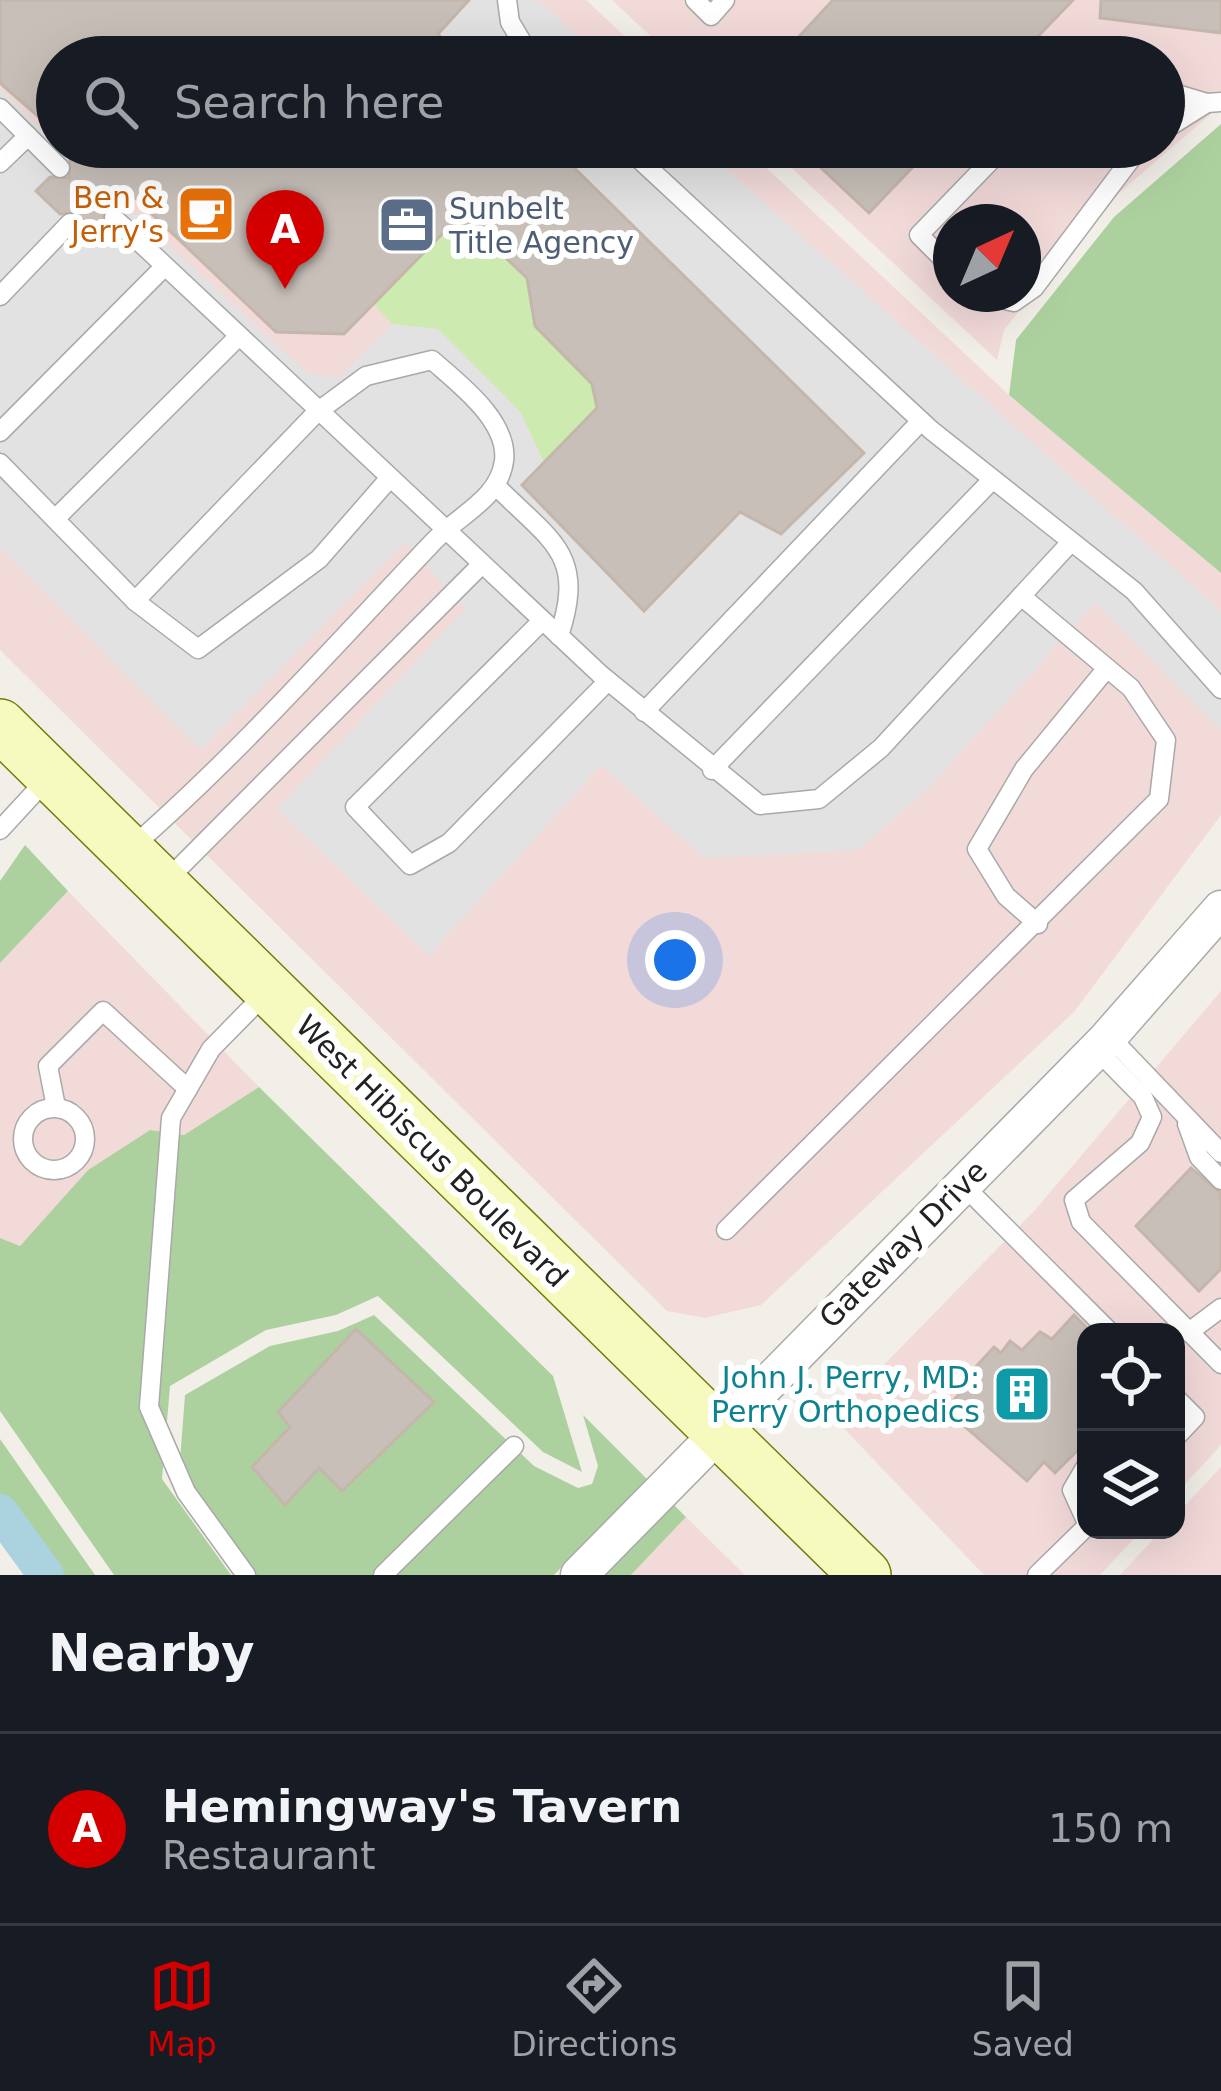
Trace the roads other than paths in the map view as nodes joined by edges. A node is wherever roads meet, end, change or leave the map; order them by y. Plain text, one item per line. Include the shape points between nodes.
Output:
1 (507, 0) edge
2 (695, 0) edge
3 (725, 0) edge
4 (518, 36) edge
5 (1214, 103) edge
6 (0, 108) edge
7 (1185, 119) edge
8 (28, 136) junction
9 (36, 144) edge
10 (0, 163) edge
11 (649, 168) edge
12 (984, 168) edge
13 (1124, 168) edge
14 (949, 204) edge
15 (114, 218) dead end
16 (933, 221) edge
17 (70, 224) dead end
18 (933, 249) edge
19 (164, 267) junction
20 (1041, 279) edge
21 (0, 296) edge
22 (238, 337) junction
23 (316, 412) junction
24 (921, 421) junction
25 (0, 432) edge
26 (0, 463) edge
27 (388, 480) junction
28 (992, 480) junction
29 (496, 488) junction
30 (55, 519) junction
31 (444, 530) junction
32 (1071, 542) junction
33 (481, 565) junction
34 (1021, 596) junction
35 (135, 601) junction
36 (542, 621) junction
37 (559, 636) junction
38 (1107, 668) junction
39 (608, 681) junction
40 (1221, 689) edge
41 (644, 712) junction
42 (0, 725) edge
43 (712, 770) junction
44 (50, 775) junction
45 (0, 830) edge
46 (145, 868) junction
47 (1221, 909) edge
48 (1038, 923) junction
49 (268, 991) junction
50 (1102, 1043) junction
51 (188, 1089) junction
52 (56, 1108) dead end
53 (1185, 1118) junction
54 (1221, 1153) edge
55 (1221, 1180) edge
56 (962, 1184) junction
57 (726, 1230) dead end
58 (1221, 1308) edge
59 (1102, 1323) edge
60 (1189, 1332) junction
61 (1221, 1364) edge
62 (1185, 1406) edge
63 (1185, 1428) edge
64 (718, 1431) junction
65 (514, 1446) dead end
66 (1077, 1533) edge
67 (246, 1575) edge
68 (383, 1575) edge
69 (579, 1575) edge
70 (866, 1575) edge
71 (1037, 1575) edge

1 - 4 lane
2 - 3 lane via 711,16
5 - 7 lane
6 - 8 lane
8 - 9 lane
8 - 10 lane
11 - 24 lane
12 - 14 lane
13 - 20 lane
15 - 19 lane
16 - 18 lane via 919,235
17 - 21 lane
19 - 22 lane
19 - 25 lane
22 - 23 lane
22 - 30 lane
23 - 27 lane
23 - 29 lane via 366,376 432,360 484,407 506,456
23 - 35 lane
24 - 28 lane
24 - 41 lane
26 - 30 lane
27 - 31 lane
27 - 35 lane via 319,559 199,650
28 - 32 lane
28 - 43 lane
29 - 31 lane
29 - 37 lane via 568,557 572,596
30 - 35 lane
31 - 33 lane
31 - 46 lane via 185,801
32 - 34 lane
32 - 40 lane via 1134,591
33 - 36 lane
33 - 46 lane
34 - 38 lane
34 - 43 lane via 881,748 819,799 760,806
36 - 37 lane
36 - 39 lane via 355,807 379,838 410,865 449,843
37 - 39 lane
38 - 48 lane via 1024,769 977,849 1006,896
38 - 48 lane via 1166,740 1159,799
39 - 41 lane
41 - 43 lane
42 - 44 street, West Hibiscus Boulevard
44 - 45 lane
44 - 46 street, West Hibiscus Boulevard
46 - 49 street, West Hibiscus Boulevard
47 - 50 street, Gateway Drive
48 - 57 lane
49 - 51 lane via 212,1048
49 - 64 street, West Hibiscus Boulevard
50 - 53 lane
50 - 56 street, Gateway Drive
50 - 60 lane via 1152,1117 1140,1144 1074,1200 1081,1222
51 - 52 lane via 103,1011 48,1066
51 - 67 lane via 171,1118 149,1406 187,1492
53 - 54 lane
53 - 55 lane via 1199,1157
56 - 59 lane
56 - 64 street, Gateway Drive
58 - 60 lane
60 - 61 lane
62 - 63 lane via 1196,1417
64 - 69 street, Gateway Drive
64 - 70 street, West Hibiscus Boulevard
65 - 68 lane
66 - 71 lane

